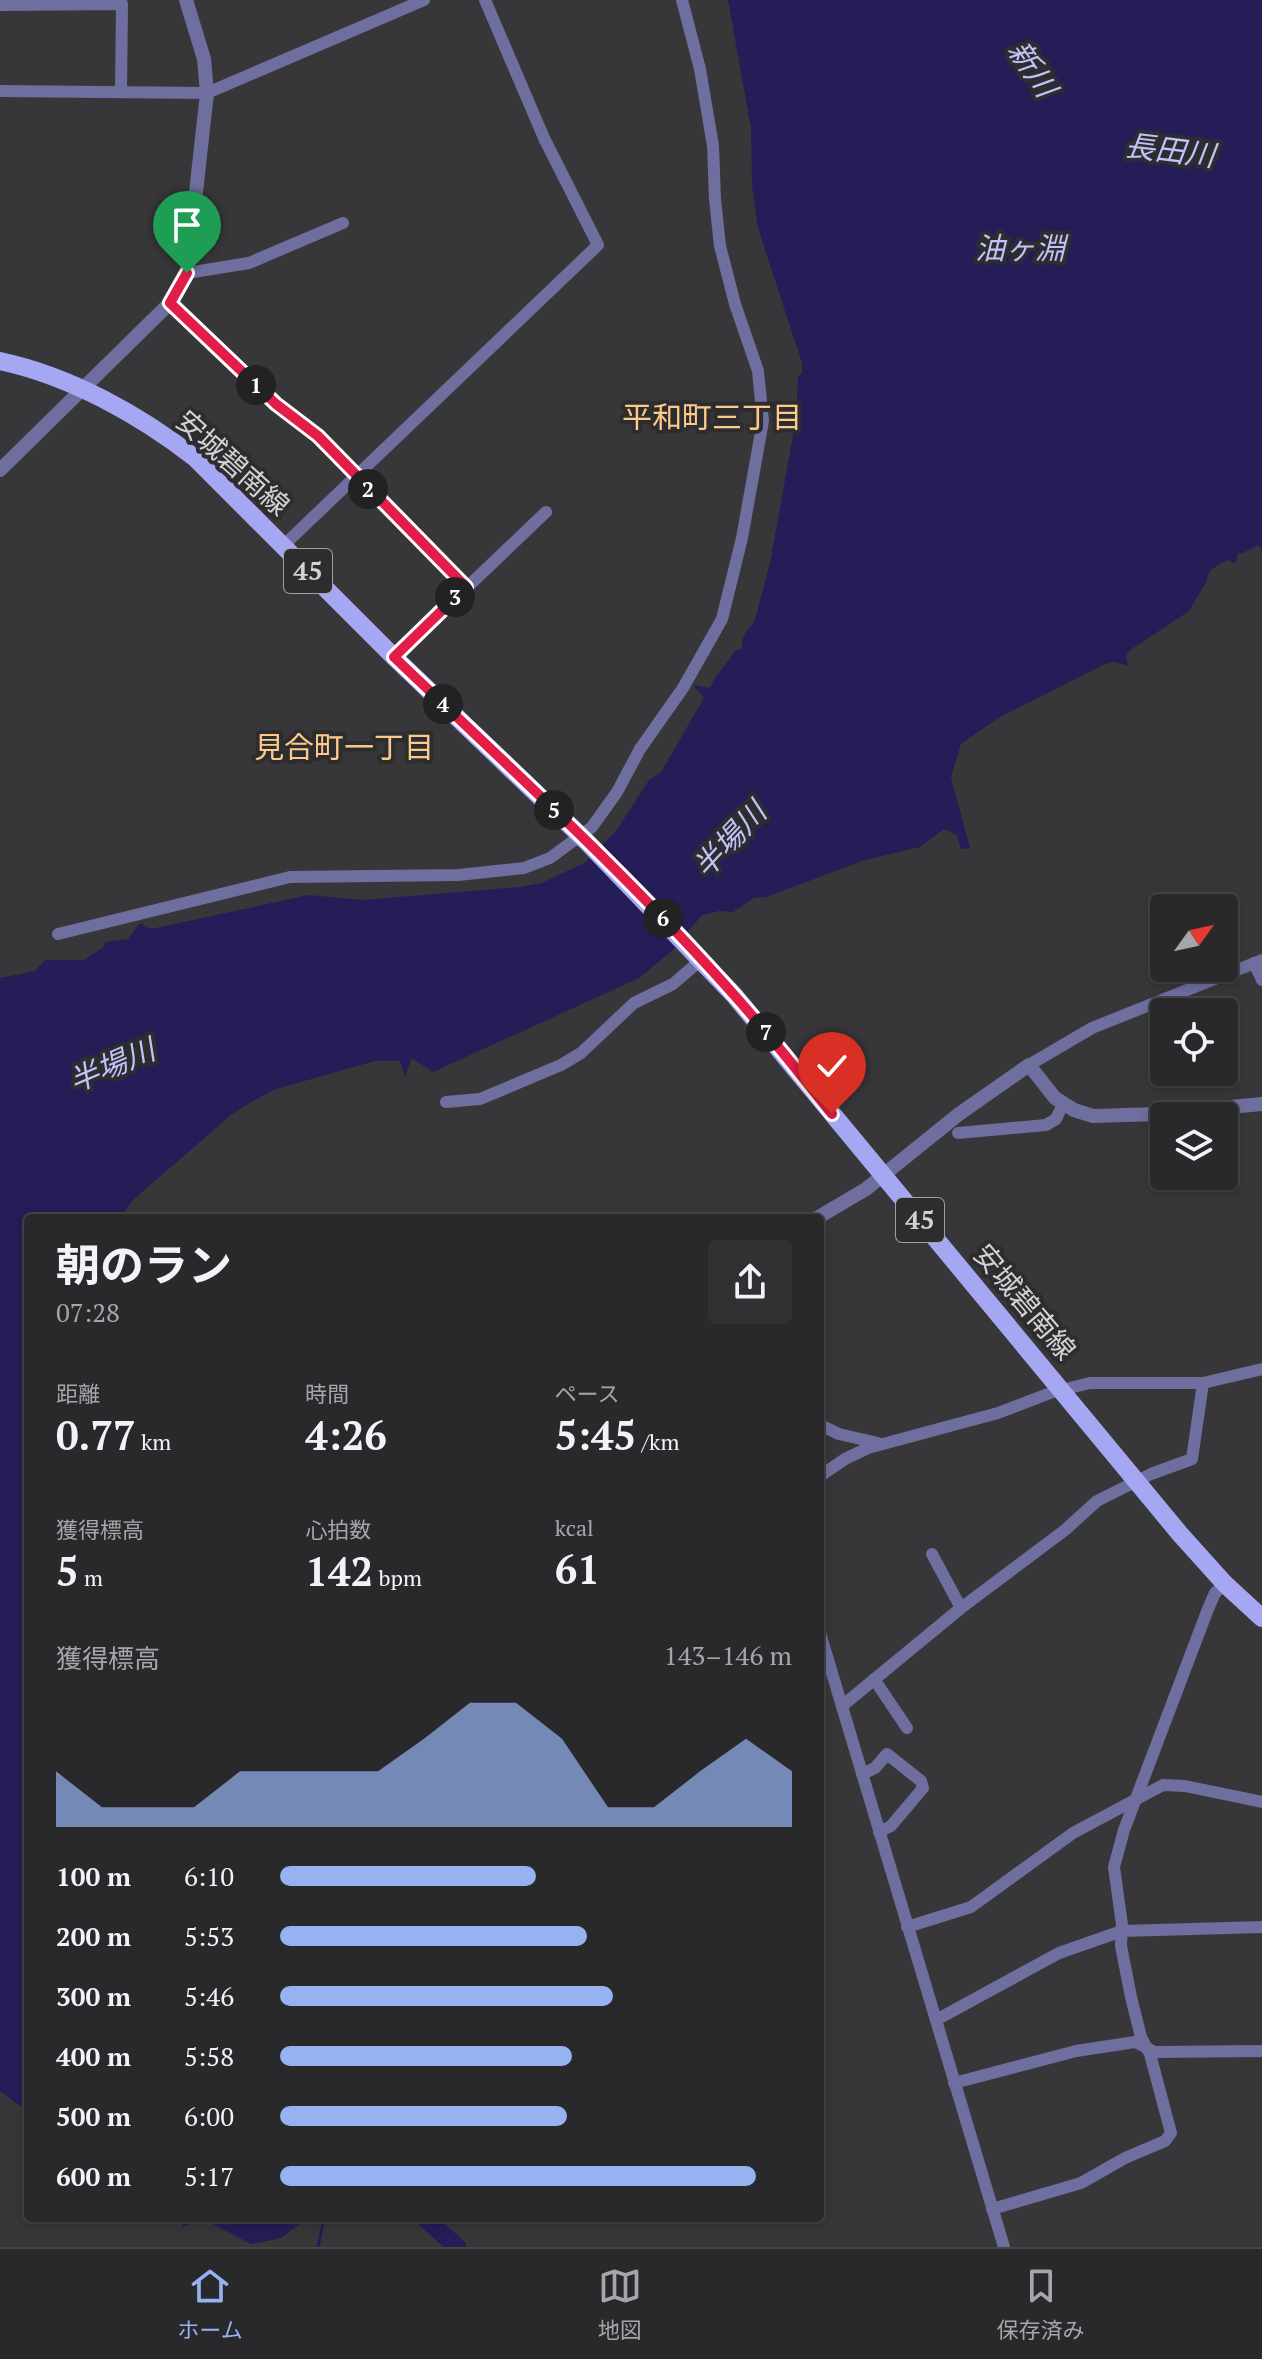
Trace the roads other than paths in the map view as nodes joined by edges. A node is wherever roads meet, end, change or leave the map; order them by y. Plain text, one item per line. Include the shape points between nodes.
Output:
1 (186, 0) edge
2 (424, 0) edge
3 (485, 0) edge
4 (682, 0) edge
5 (0, 5) edge
6 (0, 91) edge
7 (121, 92) junction
8 (207, 93) junction
9 (343, 223) dead end
10 (187, 273) junction
11 (170, 303) junction
12 (0, 361) edge
13 (81, 389) junction
14 (0, 470) edge
15 (356, 476) junction
16 (546, 512) dead end
17 (283, 546) junction
18 (466, 587) junction
19 (394, 657) junction
20 (584, 839) junction
21 (58, 934) dead end
22 (702, 959) junction
23 (1258, 962) edge
24 (1262, 980) edge
25 (1029, 1065) junction
26 (446, 1102) dead end
27 (1063, 1104) junction
28 (1262, 1104) edge
29 (958, 1133) dead end
30 (883, 1175) junction
31 (824, 1214) edge
32 (1262, 1369) edge
33 (1203, 1383) junction
34 (1061, 1390) junction
35 (824, 1427) edge
36 (883, 1444) junction
37 (824, 1473) edge
38 (1137, 1482) junction
39 (932, 1554) dead end
40 (1225, 1584) junction
41 (961, 1608) junction
42 (1262, 1618) edge
43 (824, 1646) edge
44 (874, 1679) junction
45 (842, 1706) junction
46 (907, 1728) dead end
47 (862, 1774) junction
48 (1137, 1797) junction
49 (1262, 1802) edge
50 (879, 1832) junction
51 (907, 1927) junction
52 (1262, 1927) edge
53 (1122, 1931) junction
54 (936, 2020) junction
55 (1147, 2048) junction
56 (1262, 2051) edge
57 (954, 2083) junction
58 (992, 2209) junction
59 (1004, 2247) edge

1 - 8 street via 204,59
2 - 8 street
3 - 15 street via 544,138 598,245
4 - 20 street via 713,146 720,246 758,371 763,421 722,619
5 - 7 street via 122,4
6 - 7 street
7 - 8 street
8 - 10 street
9 - 10 street via 249,263
10 - 11 street
11 - 13 street
11 - 15 street
12 - 13 main road, 安城碧南線 / 45
13 - 14 street
13 - 17 main road, 安城碧南線 / 45 via 167,436
15 - 17 street
15 - 18 street
16 - 18 street
17 - 19 main road, 安城碧南線 / 45
18 - 19 street
19 - 20 main road, 安城碧南線 / 45
20 - 21 street via 524,868 458,875 290,877
20 - 22 main road, 安城碧南線 / 45
22 - 26 street via 673,984 634,1003 561,1065 480,1099
22 - 30 main road, 安城碧南線 / 45
23 - 24 street
23 - 25 street via 1092,1028
25 - 27 street
25 - 30 street
27 - 28 street via 1106,1117
27 - 29 street via 1046,1125
30 - 31 street
30 - 34 main road, 安城碧南線 / 45
32 - 33 street
33 - 34 street via 1090,1383
33 - 38 street via 1192,1459
34 - 36 street
34 - 38 main road, 安城碧南線 / 45
35 - 36 street
36 - 37 street
38 - 40 main road, 安城碧南線 / 45
38 - 41 street via 1097,1501
39 - 41 street
40 - 42 main road, 安城碧南線 / 45
40 - 48 street via 1208,1609
41 - 44 street
43 - 45 street
44 - 45 street
44 - 46 street
45 - 47 street
47 - 50 street
47 - 50 street via 887,1754 921,1781 923,1788 891,1826
48 - 49 street via 1170,1785
48 - 51 street via 1073,1833 971,1907
48 - 53 street via 1114,1867
50 - 51 street
51 - 54 street
52 - 53 street
53 - 54 street via 1059,1953
53 - 55 street via 1131,1997
54 - 57 street
55 - 56 street
55 - 57 street via 1135,2042 1076,2051
55 - 58 street via 1171,2127 1169,2138 1081,2183
57 - 58 street
58 - 59 street

